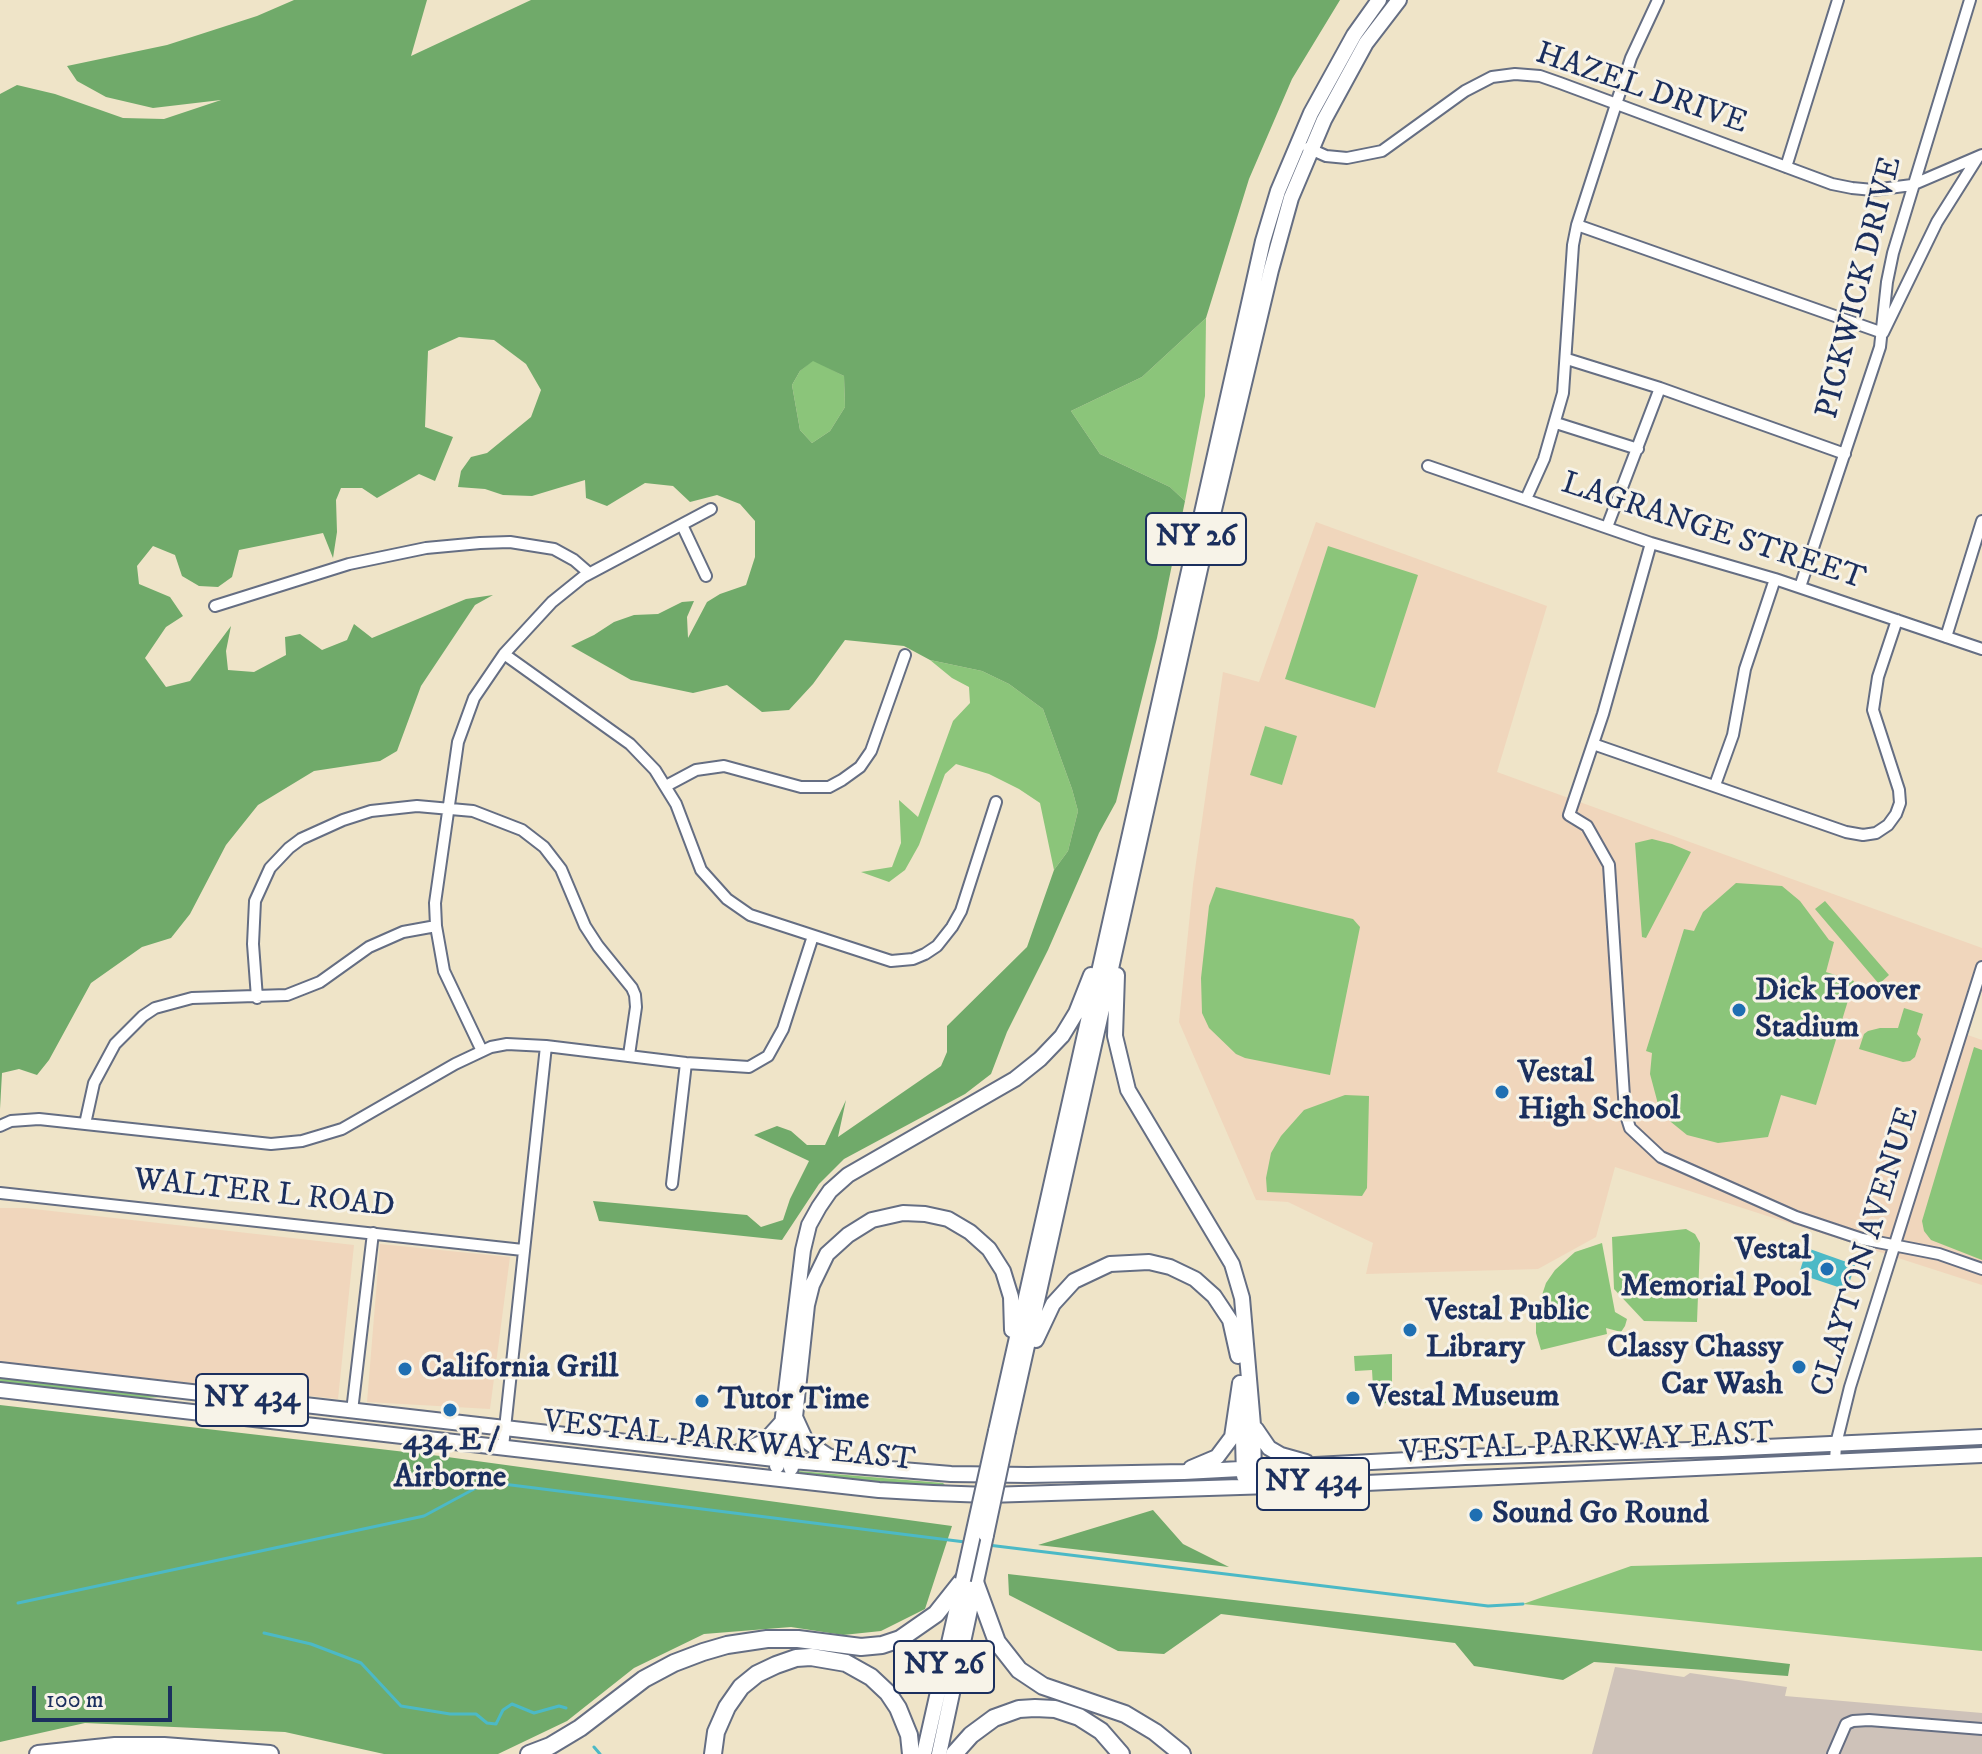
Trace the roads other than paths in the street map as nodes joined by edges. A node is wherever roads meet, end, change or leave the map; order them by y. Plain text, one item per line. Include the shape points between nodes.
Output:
1 (1379, 0) edge
2 (1399, 0) edge
3 (1658, 0) edge
4 (1838, 0) edge
5 (1970, 0) edge
6 (1616, 105) junction
7 (1304, 147) junction
8 (1980, 156) edge
9 (1786, 167) junction
10 (1912, 185) junction
11 (1577, 225) junction
12 (1883, 333) junction
13 (1567, 359) junction
14 (1660, 388) junction
15 (1556, 423) junction
16 (1638, 449) junction
17 (1845, 454) junction
18 (1428, 466) dead end
19 (1526, 499) junction
20 (711, 509) dead end
21 (1982, 521) edge
22 (682, 525) junction
23 (1607, 527) junction
24 (1651, 543) junction
25 (589, 573) junction
26 (706, 576) dead end
27 (1775, 579) junction
28 (1800, 587) junction
29 (215, 606) dead end
30 (1897, 620) junction
31 (1946, 637) junction
32 (1982, 649) edge
33 (504, 654) junction
34 (905, 655) dead end
35 (1593, 744) junction
36 (1715, 785) junction
37 (666, 786) junction
38 (996, 802) dead end
39 (447, 808) junction
40 (436, 926) junction
41 (813, 936) junction
42 (1113, 936) junction
43 (1982, 967) edge
44 (257, 998) junction
45 (546, 1046) junction
46 (482, 1051) junction
47 (629, 1055) junction
48 (686, 1063) junction
49 (85, 1124) junction
50 (0, 1126) edge
51 (672, 1184) dead end
52 (0, 1193) edge
53 (373, 1233) junction
54 (1896, 1246) junction
55 (523, 1250) junction
56 (1982, 1269) edge
57 (1017, 1367) junction
58 (0, 1370) edge
59 (1240, 1383) junction
60 (0, 1390) edge
61 (352, 1411) junction
62 (789, 1418) junction
63 (1253, 1425) junction
64 (505, 1427) junction
65 (1982, 1437) edge
66 (1836, 1444) junction
67 (503, 1447) junction
68 (734, 1454) junction
69 (1982, 1455) edge
70 (785, 1460) junction
71 (1835, 1462) junction
72 (1318, 1465) junction
73 (865, 1468) junction
74 (1249, 1469) junction
75 (1184, 1472) junction
76 (783, 1479) junction
77 (1249, 1486) junction
78 (969, 1581) junction
79 (1982, 1729) edge
80 (38, 1754) edge
81 (270, 1754) edge
82 (529, 1754) edge
83 (713, 1754) edge
84 (911, 1754) edge
85 (924, 1754) edge
86 (939, 1754) edge
87 (954, 1754) edge
88 (1121, 1754) edge
89 (1182, 1754) edge
90 (1833, 1754) edge

1 - 7 main road, NY 26 via 1340,58
2 - 7 main road, NY 26
3 - 6 street
4 - 9 street
5 - 10 street, PICKWICK DRIVE
6 - 7 street, HAZEL DRIVE via 1540,76 1503,75 1465,91 1382,151 1347,158
6 - 9 street, HAZEL DRIVE
6 - 11 street
7 - 42 main road, NY 26 via 1278,191 1263,241
8 - 10 street, HAZEL DRIVE
8 - 12 street via 1937,222
9 - 10 street, HAZEL DRIVE via 1852,188
10 - 12 street, PICKWICK DRIVE via 1887,282
11 - 12 street
11 - 13 street
12 - 17 street, PICKWICK DRIVE
13 - 14 street
13 - 15 street
14 - 16 street
14 - 17 street
15 - 16 street
15 - 19 street
16 - 23 street
17 - 28 street, PICKWICK DRIVE
18 - 19 street, LAGRANGE STREET
19 - 23 street, LAGRANGE STREET
20 - 22 street
21 - 31 street
22 - 25 street
22 - 26 street
23 - 24 street, LAGRANGE STREET
24 - 27 street, LAGRANGE STREET
24 - 35 street
25 - 29 street via 554,549 480,543 349,564
25 - 33 street via 552,602
27 - 28 street, LAGRANGE STREET
27 - 36 street
28 - 30 street, LAGRANGE STREET
30 - 31 street, LAGRANGE STREET
30 - 36 street via 1873,710 1899,790 1900,803 1888,825 1876,833 1846,832
31 - 32 street, LAGRANGE STREET
33 - 37 street via 630,744
33 - 39 street via 467,714
34 - 37 street via 871,751 842,780 829,787 801,787 724,766 696,770
35 - 36 street
35 - 54 street via 1569,815 1587,826 1609,865 1630,1128 1661,1157 1688,1170 1796,1217
37 - 41 street via 701,870 727,899 750,915
38 - 41 street via 961,911 937,946 913,959 891,961
39 - 40 street
39 - 44 street via 371,811 301,839 278,859 255,901
39 - 47 street via 491,816 522,830 561,869 585,926 635,995
40 - 44 street via 403,932 369,947 299,992
40 - 46 street via 450,985
41 - 48 street via 768,1056 741,1067
42 - 57 main road, NY 26
42 - 62 main road via 1076,1013 1040,1059 1015,1079 848,1175 819,1207 803,1250
42 - 63 main road via 1115,1036 1128,1090 1232,1264 1242,1298
43 - 54 street, CLAYTON AVENUE
44 - 49 street via 192,998 143,1016 100,1068
45 - 46 street via 507,1044
45 - 47 street
45 - 55 street
46 - 49 street via 342,1129 302,1141 271,1144
47 - 48 street
48 - 51 street
49 - 50 street via 39,1119
52 - 53 street, WALTER L ROAD
53 - 55 street, WALTER L ROAD
53 - 61 street
54 - 56 street
54 - 66 street, CLAYTON AVENUE
55 - 64 street
57 - 59 main road via 1064,1289 1110,1264 1149,1262 1195,1279 1222,1306 1236,1340
57 - 62 main road via 1011,1297 989,1249 948,1219 925,1214 884,1217 848,1235 822,1262 807,1305
57 - 78 main road, NY 26, bridge
58 - 61 main road, VESTAL PARKWAY EAST / NY 434
59 - 74 main road
59 - 75 main road via 1225,1450
60 - 67 main road, VESTAL PARKWAY EAST / NY 434
61 - 64 main road, VESTAL PARKWAY EAST / NY 434
62 - 68 main road via 764,1442
62 - 70 main road
62 - 73 main road via 814,1448
63 - 72 main road via 1269,1448
63 - 74 main road
64 - 67 street
64 - 68 main road, VESTAL PARKWAY EAST / NY 434
65 - 66 main road, VESTAL PARKWAY EAST / NY 434
66 - 71 street, CLAYTON AVENUE
66 - 72 main road, VESTAL PARKWAY EAST / NY 434
67 - 76 main road, VESTAL PARKWAY EAST / NY 434
68 - 70 main road, VESTAL PARKWAY EAST / NY 434
69 - 71 main road, VESTAL PARKWAY EAST / NY 434
70 - 73 main road, VESTAL PARKWAY EAST / NY 434
70 - 76 main road
71 - 77 main road, VESTAL PARKWAY EAST / NY 434
72 - 74 main road, VESTAL PARKWAY EAST / NY 434
73 - 75 main road, VESTAL PARKWAY EAST / NY 434 via 1028,1475
74 - 75 main road, VESTAL PARKWAY EAST / NY 434
74 - 77 main road
76 - 77 main road, VESTAL PARKWAY EAST / NY 434 via 988,1495
78 - 82 highway via 936,1614 882,1645 767,1639 727,1645 674,1663 580,1728
78 - 85 main road, NY 26
78 - 86 main road, NY 26
78 - 89 highway via 997,1642 1019,1670 1043,1686 1125,1714
79 - 90 street via 1853,1721 1846,1724
80 - 81 highway via 164,1746
83 - 84 highway via 716,1732 741,1687 776,1665 811,1657 846,1663 888,1693 909,1735
87 - 88 highway via 994,1718 1035,1708 1079,1717 1101,1731

